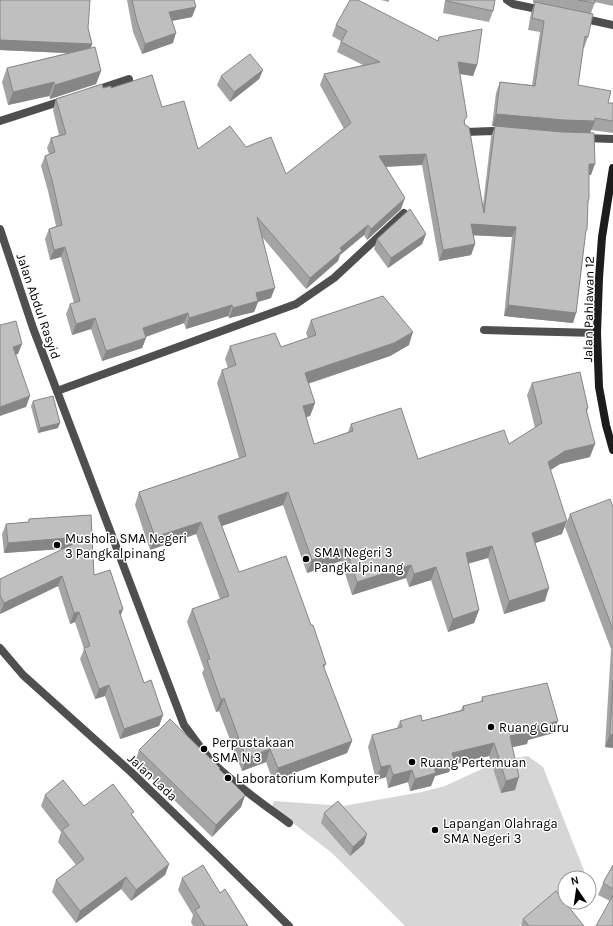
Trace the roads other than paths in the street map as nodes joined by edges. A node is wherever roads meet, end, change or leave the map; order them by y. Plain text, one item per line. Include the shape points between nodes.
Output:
1 (506, 0) edge
2 (551, 12) edge
3 (574, 17) edge
4 (613, 25) edge
5 (129, 79) dead end
6 (0, 121) edge
7 (466, 132) edge
8 (507, 133) edge
9 (575, 138) edge
10 (613, 139) edge
11 (613, 168) edge
12 (404, 213) edge
13 (1, 233) edge
14 (484, 330) dead end
15 (597, 333) junction
16 (57, 391) junction
17 (613, 450) edge
18 (0, 648) edge
19 (289, 823) dead end
20 (289, 926) edge

1 - 2 street via 512,4
3 - 4 street
5 - 6 street
7 - 8 street
9 - 10 street
11 - 15 main road, Jalan Pahlawan 12 via 602,237
12 - 16 street via 334,278 296,304
13 - 16 street, Jalan Abdul Rasyid
14 - 15 street
15 - 17 main road, Jalan Pahlawan 12 via 599,387
16 - 19 street via 184,725 214,763 239,786
18 - 20 street, Jalan Lada via 23,675 131,772

